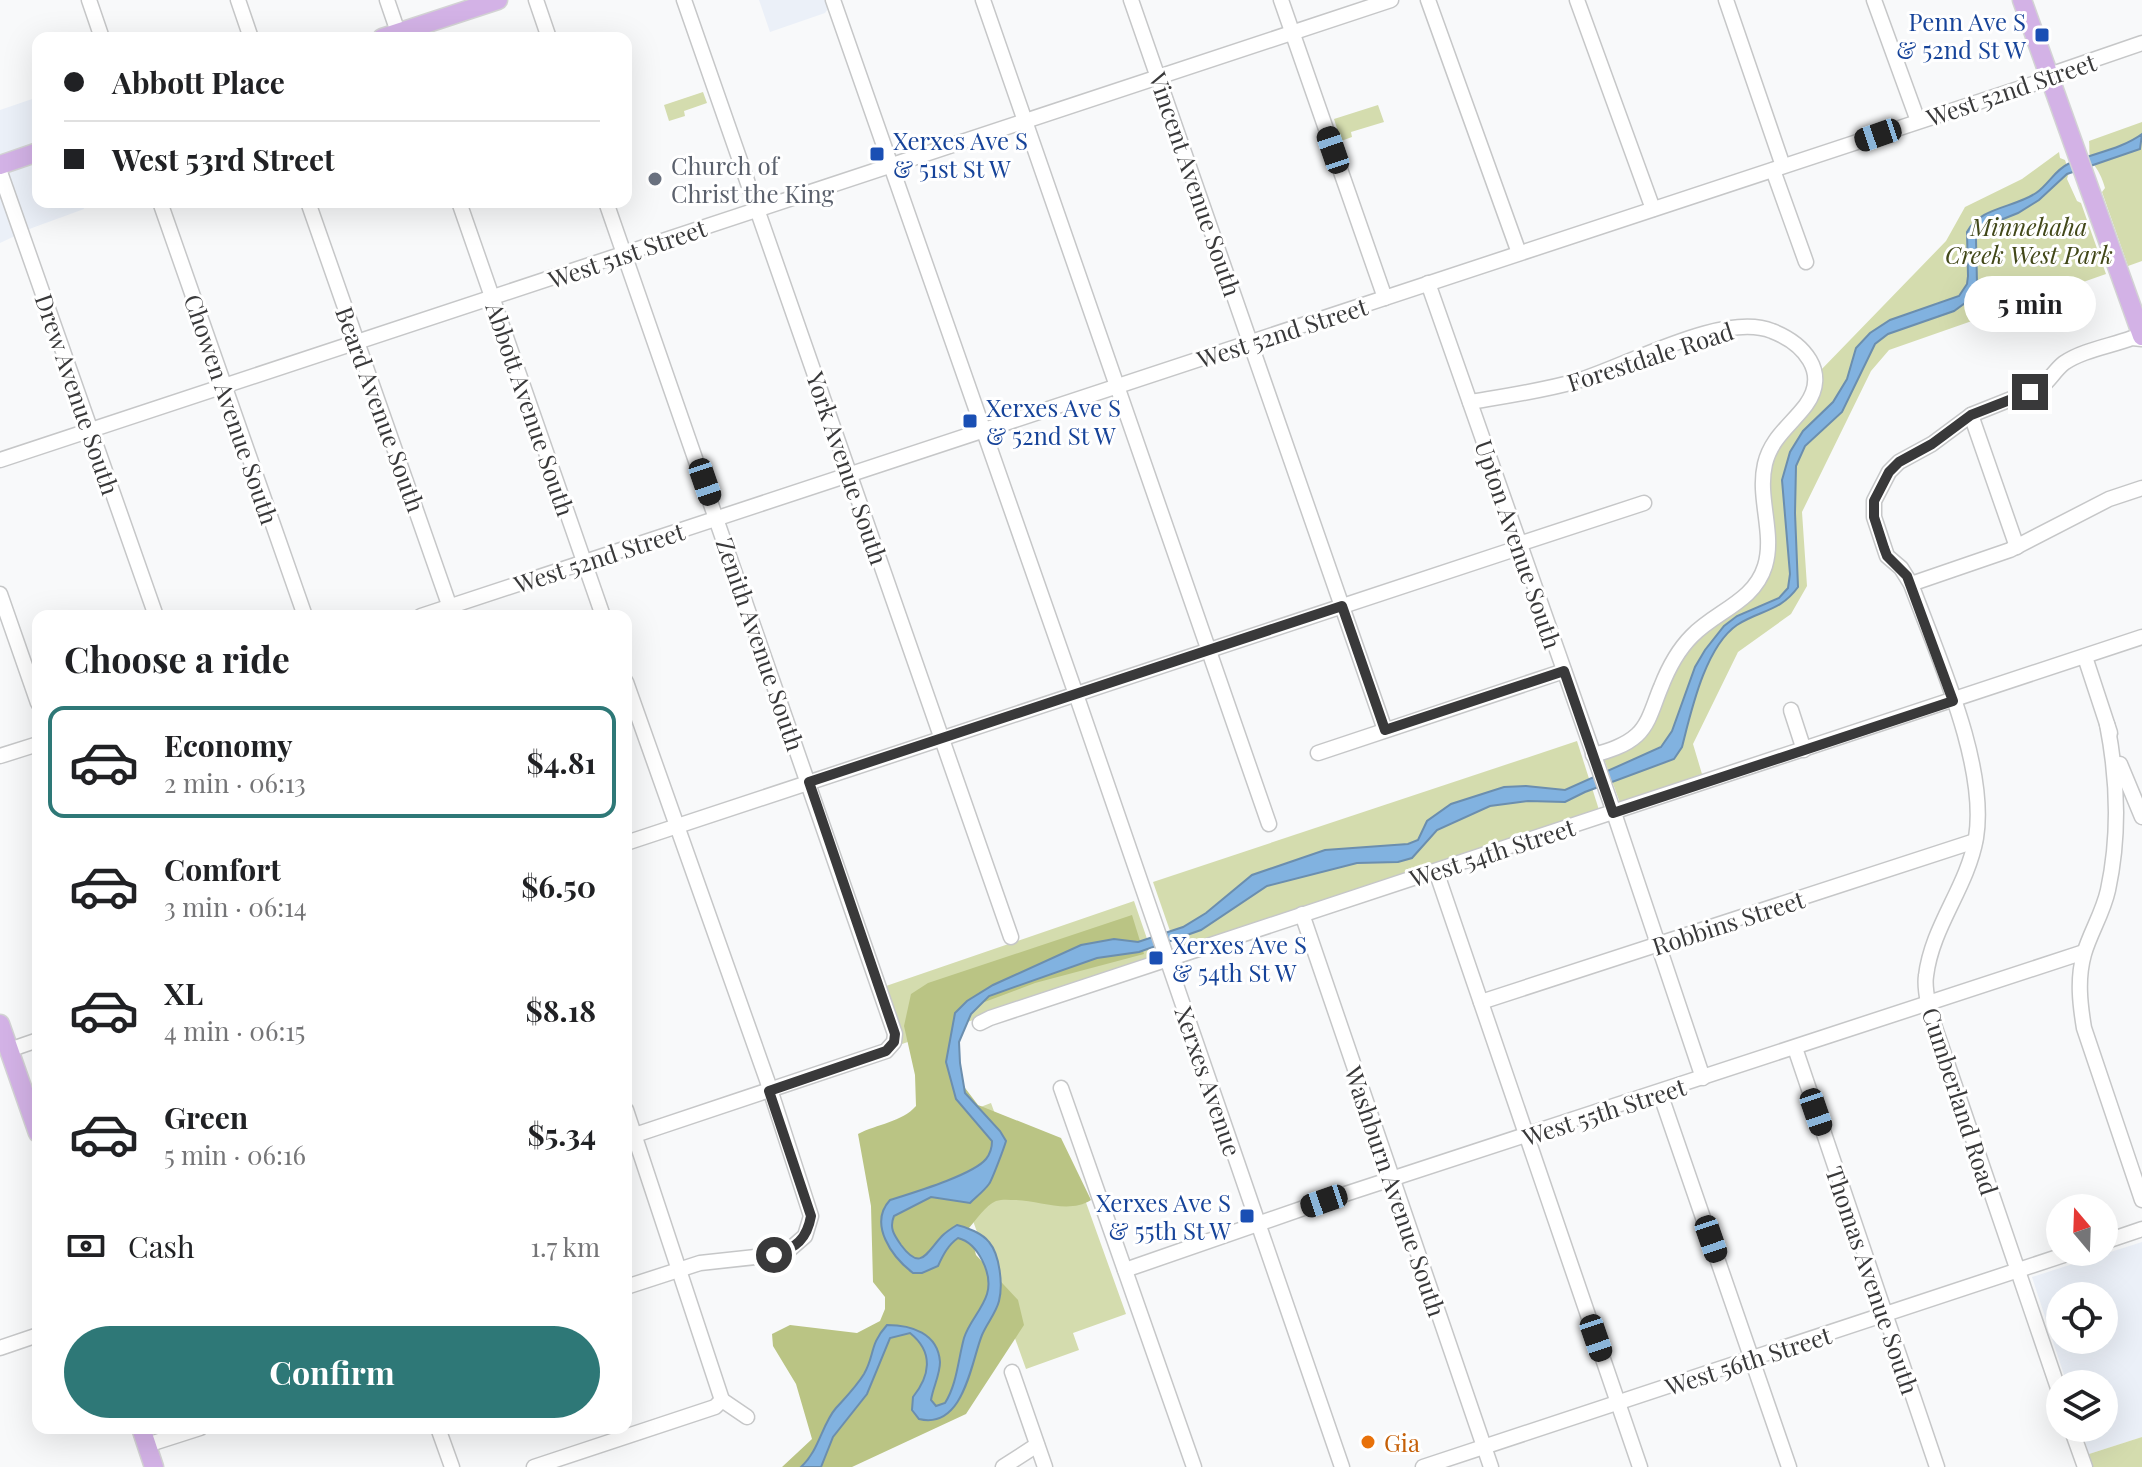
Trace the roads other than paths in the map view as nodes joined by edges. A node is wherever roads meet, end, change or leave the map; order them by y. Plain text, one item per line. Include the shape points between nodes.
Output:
1 (89, 0) edge
2 (238, 0) edge
3 (387, 0) edge
4 (498, 0) edge
5 (536, 0) edge
6 (684, 0) edge
7 (833, 0) edge
8 (983, 0) edge
9 (1131, 0) edge
10 (1281, 0) edge
11 (1391, 0) edge
12 (1428, 0) edge
13 (1577, 0) edge
14 (1726, 0) edge
15 (1874, 0) edge
16 (2022, 0) edge
17 (100, 32) edge
18 (249, 32) edge
19 (393, 32) edge
20 (406, 32) edge
21 (547, 32) edge
22 (1292, 33) junction
23 (2142, 43) edge
24 (2049, 75) junction
25 (1159, 77) junction
26 (1026, 121) junction
27 (1918, 121) junction
28 (32, 154) edge
29 (0, 165) edge
30 (890, 165) junction
31 (1778, 168) junction
32 (0, 172) edge
33 (162, 208) edge
34 (310, 208) edge
35 (461, 208) edge
36 (608, 208) edge
37 (757, 209) junction
38 (1653, 209) junction
39 (1519, 253) junction
40 (624, 254) junction
41 (1806, 262) dead end
42 (1428, 283) junction
43 (493, 298) junction
44 (1385, 298) junction
45 (2142, 338) edge
46 (1251, 342) junction
47 (357, 343) junction
48 (1118, 386) junction
49 (225, 387) junction
50 (1470, 402) junction
51 (1971, 415) junction
52 (91, 431) junction
53 (983, 431) junction
54 (0, 460) edge
55 (850, 474) junction
56 (2142, 488) edge
57 (1644, 503) dead end
58 (717, 517) junction
59 (1519, 544) junction
60 (2017, 547) junction
61 (583, 562) junction
62 (1911, 584) junction
63 (0, 594) edge
64 (1342, 606) junction
65 (154, 610) edge
66 (303, 610) edge
67 (451, 610) edge
68 (454, 610) edge
69 (601, 610) edge
70 (2142, 637) edge
71 (1209, 649) junction
72 (2085, 657) junction
73 (1564, 671) junction
74 (32, 686) edge
75 (1075, 693) junction
76 (632, 699) edge
77 (1953, 701) junction
78 (1791, 710) dead end
79 (2107, 724) junction
80 (1385, 730) junction
81 (943, 738) junction
82 (32, 746) edge
83 (1804, 750) junction
84 (1318, 753) dead end
85 (0, 756) edge
86 (1595, 761) junction
87 (809, 782) junction
88 (1613, 813) junction
89 (2142, 817) edge
90 (1269, 824) dead end
91 (677, 826) junction
92 (632, 841) edge
93 (1975, 841) junction
94 (1436, 871) junction
95 (1302, 914) junction
96 (1011, 937) dead end
97 (1658, 945) junction
98 (2084, 952) junction
99 (1164, 953) junction
100 (1481, 1002) junction
101 (1928, 1004) junction
102 (980, 1023) dead end
103 (0, 1024) edge
104 (32, 1042) edge
105 (1795, 1048) junction
106 (9, 1050) junction
107 (1703, 1078) junction
108 (1061, 1088) dead end
109 (769, 1091) junction
110 (1660, 1093) junction
111 (32, 1116) edge
112 (632, 1136) edge
113 (1526, 1137) junction
114 (632, 1142) edge
115 (1392, 1180) junction
116 (2142, 1200) edge
117 (1259, 1225) junction
118 (2142, 1229) edge
119 (2118, 1237) edge
120 (2046, 1261) edge
121 (680, 1269) junction
122 (1125, 1270) junction
123 (2018, 1270) junction
124 (632, 1285) edge
125 (1885, 1314) junction
126 (32, 1337) edge
127 (0, 1348) edge
128 (1752, 1359) junction
129 (2052, 1370) edge
130 (1012, 1372) dead end
131 (722, 1400) junction
132 (1618, 1402) junction
133 (747, 1417) dead end
134 (440, 1434) edge
135 (144, 1437) edge
136 (2076, 1442) edge
137 (1037, 1445) junction
138 (1484, 1446) junction
139 (154, 1467) edge
140 (452, 1467) edge
141 (534, 1467) edge
142 (1003, 1467) edge
143 (1045, 1467) edge
144 (1194, 1467) edge
145 (1342, 1467) edge
146 (1423, 1467) edge
147 (1491, 1467) edge
148 (1640, 1467) edge
149 (1789, 1467) edge
150 (1937, 1467) edge
151 (2085, 1467) edge

1 - 17 street
2 - 18 street
3 - 19 street
4 - 20 main road
5 - 21 street
6 - 37 street, York Avenue South
7 - 30 street, Xerxes Avenue
8 - 26 street
9 - 25 street, Vincent Avenue South
10 - 22 street
11 - 22 street, West 51st Street
12 - 39 street
13 - 38 street
14 - 31 street
15 - 27 street
16 - 24 main road
22 - 25 street, West 51st Street
22 - 44 street
23 - 24 street, West 52nd Street
24 - 27 street, West 52nd Street
24 - 45 main road
25 - 26 street, West 51st Street
25 - 46 street, Vincent Avenue South
26 - 30 street, West 51st Street
26 - 48 street
27 - 31 street, West 52nd Street
28 - 29 main road
30 - 37 street, West 51st Street
30 - 53 street, Xerxes Avenue
31 - 38 street, West 52nd Street
31 - 41 street
32 - 52 street, Drew Avenue South
33 - 49 street, Chowen Avenue South
34 - 47 street, Beard Avenue South
35 - 43 street, Abbott Avenue South
36 - 40 street, Zenith Avenue South
37 - 40 street, West 51st Street
37 - 55 street, York Avenue South
38 - 39 street, West 52nd Street
39 - 42 street, West 52nd Street
40 - 43 street, West 51st Street
40 - 58 street, Zenith Avenue South
42 - 44 street, West 52nd Street
42 - 50 street, Upton Avenue South
43 - 47 street, West 51st Street
43 - 61 street, Abbott Avenue South
44 - 46 street, West 52nd Street
45 - 51 street, Cumberland Road via 2076,357 2041,387
46 - 48 street, West 52nd Street
46 - 64 street, Vincent Avenue South
47 - 49 street, West 51st Street
47 - 67 street, Beard Avenue South
48 - 53 street, West 52nd Street
48 - 71 street
49 - 52 street, West 51st Street
49 - 66 street, Chowen Avenue South
50 - 59 street, Upton Avenue South
50 - 86 street, Forestdale Road via 1579,380 1736,326 1771,330 1800,345 1813,368 1813,393 1771,446 1765,463 1767,552 1758,581 1737,604 1691,636 1668,670 1638,735
51 - 60 street
51 - 62 street, Cumberland Road via 1899,462 1874,501 1887,556
52 - 54 street, West 51st Street
52 - 65 street, Drew Avenue South
53 - 55 street, West 52nd Street
53 - 75 street, Xerxes Avenue
55 - 58 street, West 52nd Street
55 - 81 street, York Avenue South
56 - 60 street via 2109,499
57 - 59 street
58 - 61 street, West 52nd Street
58 - 87 street, Zenith Avenue South
59 - 64 street
59 - 73 street, Upton Avenue South
60 - 62 street
61 - 68 street, West 52nd Street
61 - 69 street, Abbott Avenue South
62 - 77 street, Cumberland Road
63 - 74 street
64 - 71 street
64 - 80 street, Vincent Avenue South
70 - 72 street, West 54th Street
71 - 75 street
71 - 90 street
72 - 77 street, West 54th Street
72 - 79 street
73 - 80 street
73 - 86 street, Upton Avenue South
75 - 81 street
75 - 99 street, Xerxes Avenue
76 - 91 street
77 - 83 street, West 54th Street
77 - 93 street, Cumberland Road via 1977,789
78 - 83 street
79 - 89 street
79 - 98 street via 2117,792 2115,850 2107,896
80 - 84 street
81 - 87 street
81 - 96 street, York Avenue South
82 - 85 street
83 - 88 street, West 54th Street
86 - 88 street, Upton Avenue South
87 - 91 street
87 - 109 street, Zenith Avenue South via 894,1042 886,1051
88 - 94 street, West 54th Street
88 - 97 street, Upton Avenue South
91 - 92 street
91 - 109 street
93 - 97 street, Robbins Street
93 - 101 street, Cumberland Road via 1964,880 1935,938 1925,978
94 - 95 street, West 54th Street
94 - 100 street
95 - 99 street, West 54th Street
95 - 115 street, Washburn Avenue South
97 - 100 street, Robbins Street
97 - 107 street, Upton Avenue South
98 - 101 street, West 55th Street
98 - 116 street via 2079,979 2084,1028
99 - 102 street, West 54th Street
99 - 117 street, Xerxes Avenue
100 - 113 street
101 - 105 street, West 55th Street
101 - 123 street, Cumberland Road
103 - 106 main road
104 - 106 street
105 - 107 street, West 55th Street
105 - 125 street, Thomas Avenue South
106 - 111 main road
107 - 110 street, West 55th Street
108 - 122 street
109 - 112 street
109 - 121 street via 811,1216 805,1236 774,1255
110 - 113 street, West 55th Street
110 - 128 street
113 - 115 street, West 55th Street
113 - 132 street
114 - 121 street
115 - 117 street, West 55th Street
115 - 138 street, Washburn Avenue South
117 - 122 street, West 55th Street
117 - 145 street, Xerxes Avenue
118 - 119 street
120 - 123 street, West 56th Street
121 - 124 street
121 - 131 street
122 - 144 street
123 - 125 street, West 56th Street
123 - 129 street, Cumberland Road
125 - 128 street, West 56th Street
125 - 150 street, Thomas Avenue South
126 - 127 street
128 - 132 street, West 56th Street
128 - 149 street
130 - 137 street
131 - 133 street
131 - 141 street via 715,1407
132 - 138 street, West 56th Street
132 - 148 street
134 - 140 street
135 - 139 main road
136 - 151 street
137 - 142 street
137 - 143 street
138 - 146 street, West 56th Street
138 - 147 street, Washburn Avenue South

